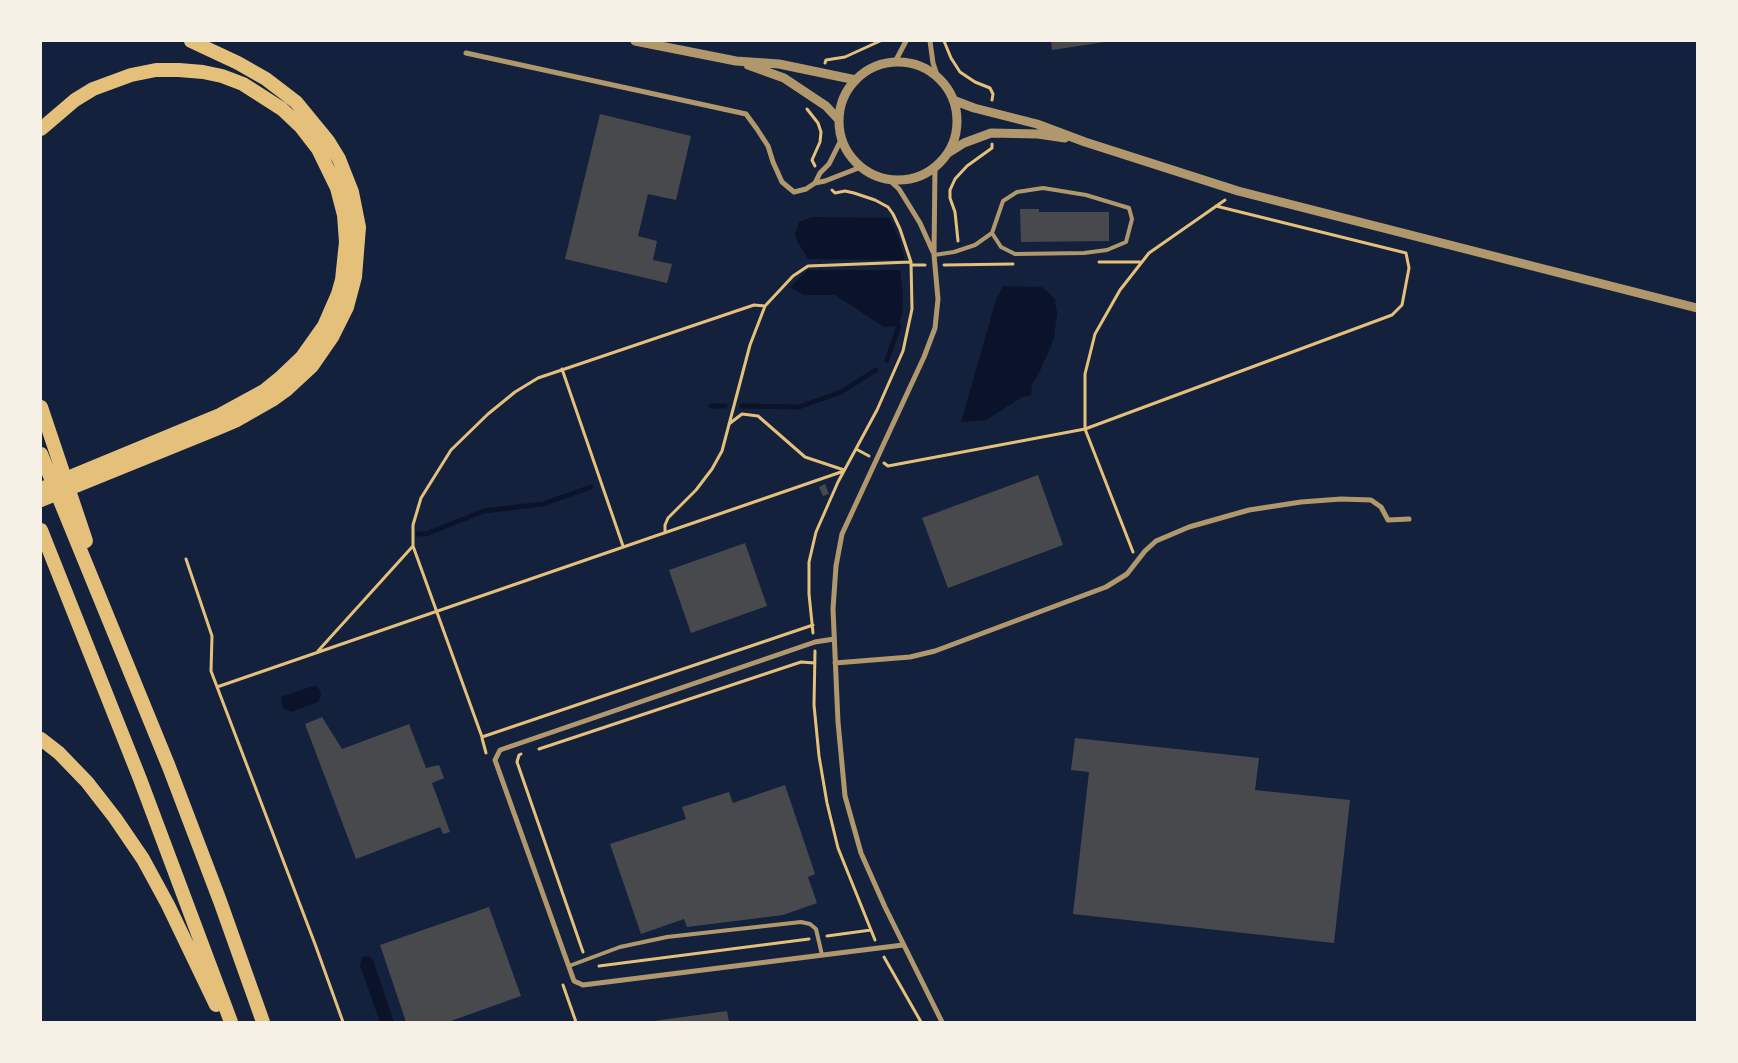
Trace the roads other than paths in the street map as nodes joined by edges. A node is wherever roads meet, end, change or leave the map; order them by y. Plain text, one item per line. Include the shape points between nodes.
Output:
1 (191, 41) edge
2 (635, 41) edge
3 (906, 41) edge
4 (930, 41) edge
5 (466, 53) dead end
6 (736, 61) junction
7 (895, 62) junction
8 (938, 78) junction
9 (856, 80) junction
10 (953, 100) junction
11 (839, 120) junction
12 (41, 129) edge
13 (842, 138) junction
14 (1085, 142) junction
15 (947, 153) junction
16 (935, 166) junction
17 (861, 167) junction
18 (887, 178) junction
19 (815, 183) junction
20 (992, 233) junction
21 (934, 255) junction
22 (1697, 308) edge
23 (41, 407) edge
24 (41, 454) edge
25 (102, 469) junction
26 (41, 489) edge
27 (41, 500) edge
28 (1409, 519) dead end
29 (41, 530) edge
30 (834, 639) junction
31 (118, 642) junction
32 (835, 663) junction
33 (41, 739) edge
34 (903, 945) junction
35 (822, 955) junction
36 (569, 966) junction
37 (224, 1022) edge
38 (231, 1022) edge
39 (263, 1022) edge
40 (942, 1022) edge

1 - 25 highway via 266,79 296,102 328,141 346,175 356,209 359,227 355,277 347,307 332,338 312,366 286,390 238,420
2 - 6 street
3 - 7 street
4 - 8 street
5 - 19 street via 746,114 768,146 782,182 794,192
6 - 9 street via 779,64
6 - 11 street via 784,78 826,106
7 - 8 street via 925,69
7 - 9 street via 870,70
8 - 10 street
9 - 11 street via 844,99
10 - 14 street via 1037,124
10 - 15 street via 957,128
11 - 13 street
12 - 25 highway via 74,100 112,81 156,70 222,76 265,96 301,127 325,162 337,188 344,215 346,254 338,294 320,332 302,357 264,390 234,408
13 - 17 street via 846,149
13 - 19 street
14 - 15 street via 1038,134 991,133
14 - 22 street via 1238,191
15 - 16 street
16 - 18 street via 904,179
16 - 21 street
17 - 18 street
17 - 19 street
18 - 21 street via 899,189 920,223
20 - 20 lane via 1003,201 1016,192 1044,188 1086,195 1129,208 1132,219 1126,242 1107,250 1084,253 1015,254 1001,247
20 - 21 lane via 975,245
21 - 30 street via 938,299 934,328 924,357 842,534 836,566
23 - 31 highway
24 - 31 highway
25 - 26 highway
25 - 27 highway
28 - 32 street via 1388,520 1381,507 1371,500 1341,499 1258,508 1189,527 1156,541 1127,574 1106,587 935,651 910,657
29 - 38 highway via 140,779
30 - 32 street
30 - 36 street via 814,642 500,750 495,760
31 - 39 highway via 220,901
32 - 34 street via 845,796 861,853
33 - 37 highway via 59,752 86,782 143,859
34 - 35 street
34 - 40 street
35 - 36 street via 582,985 574,981
35 - 36 lane via 816,929 801,922 667,937 620,947

